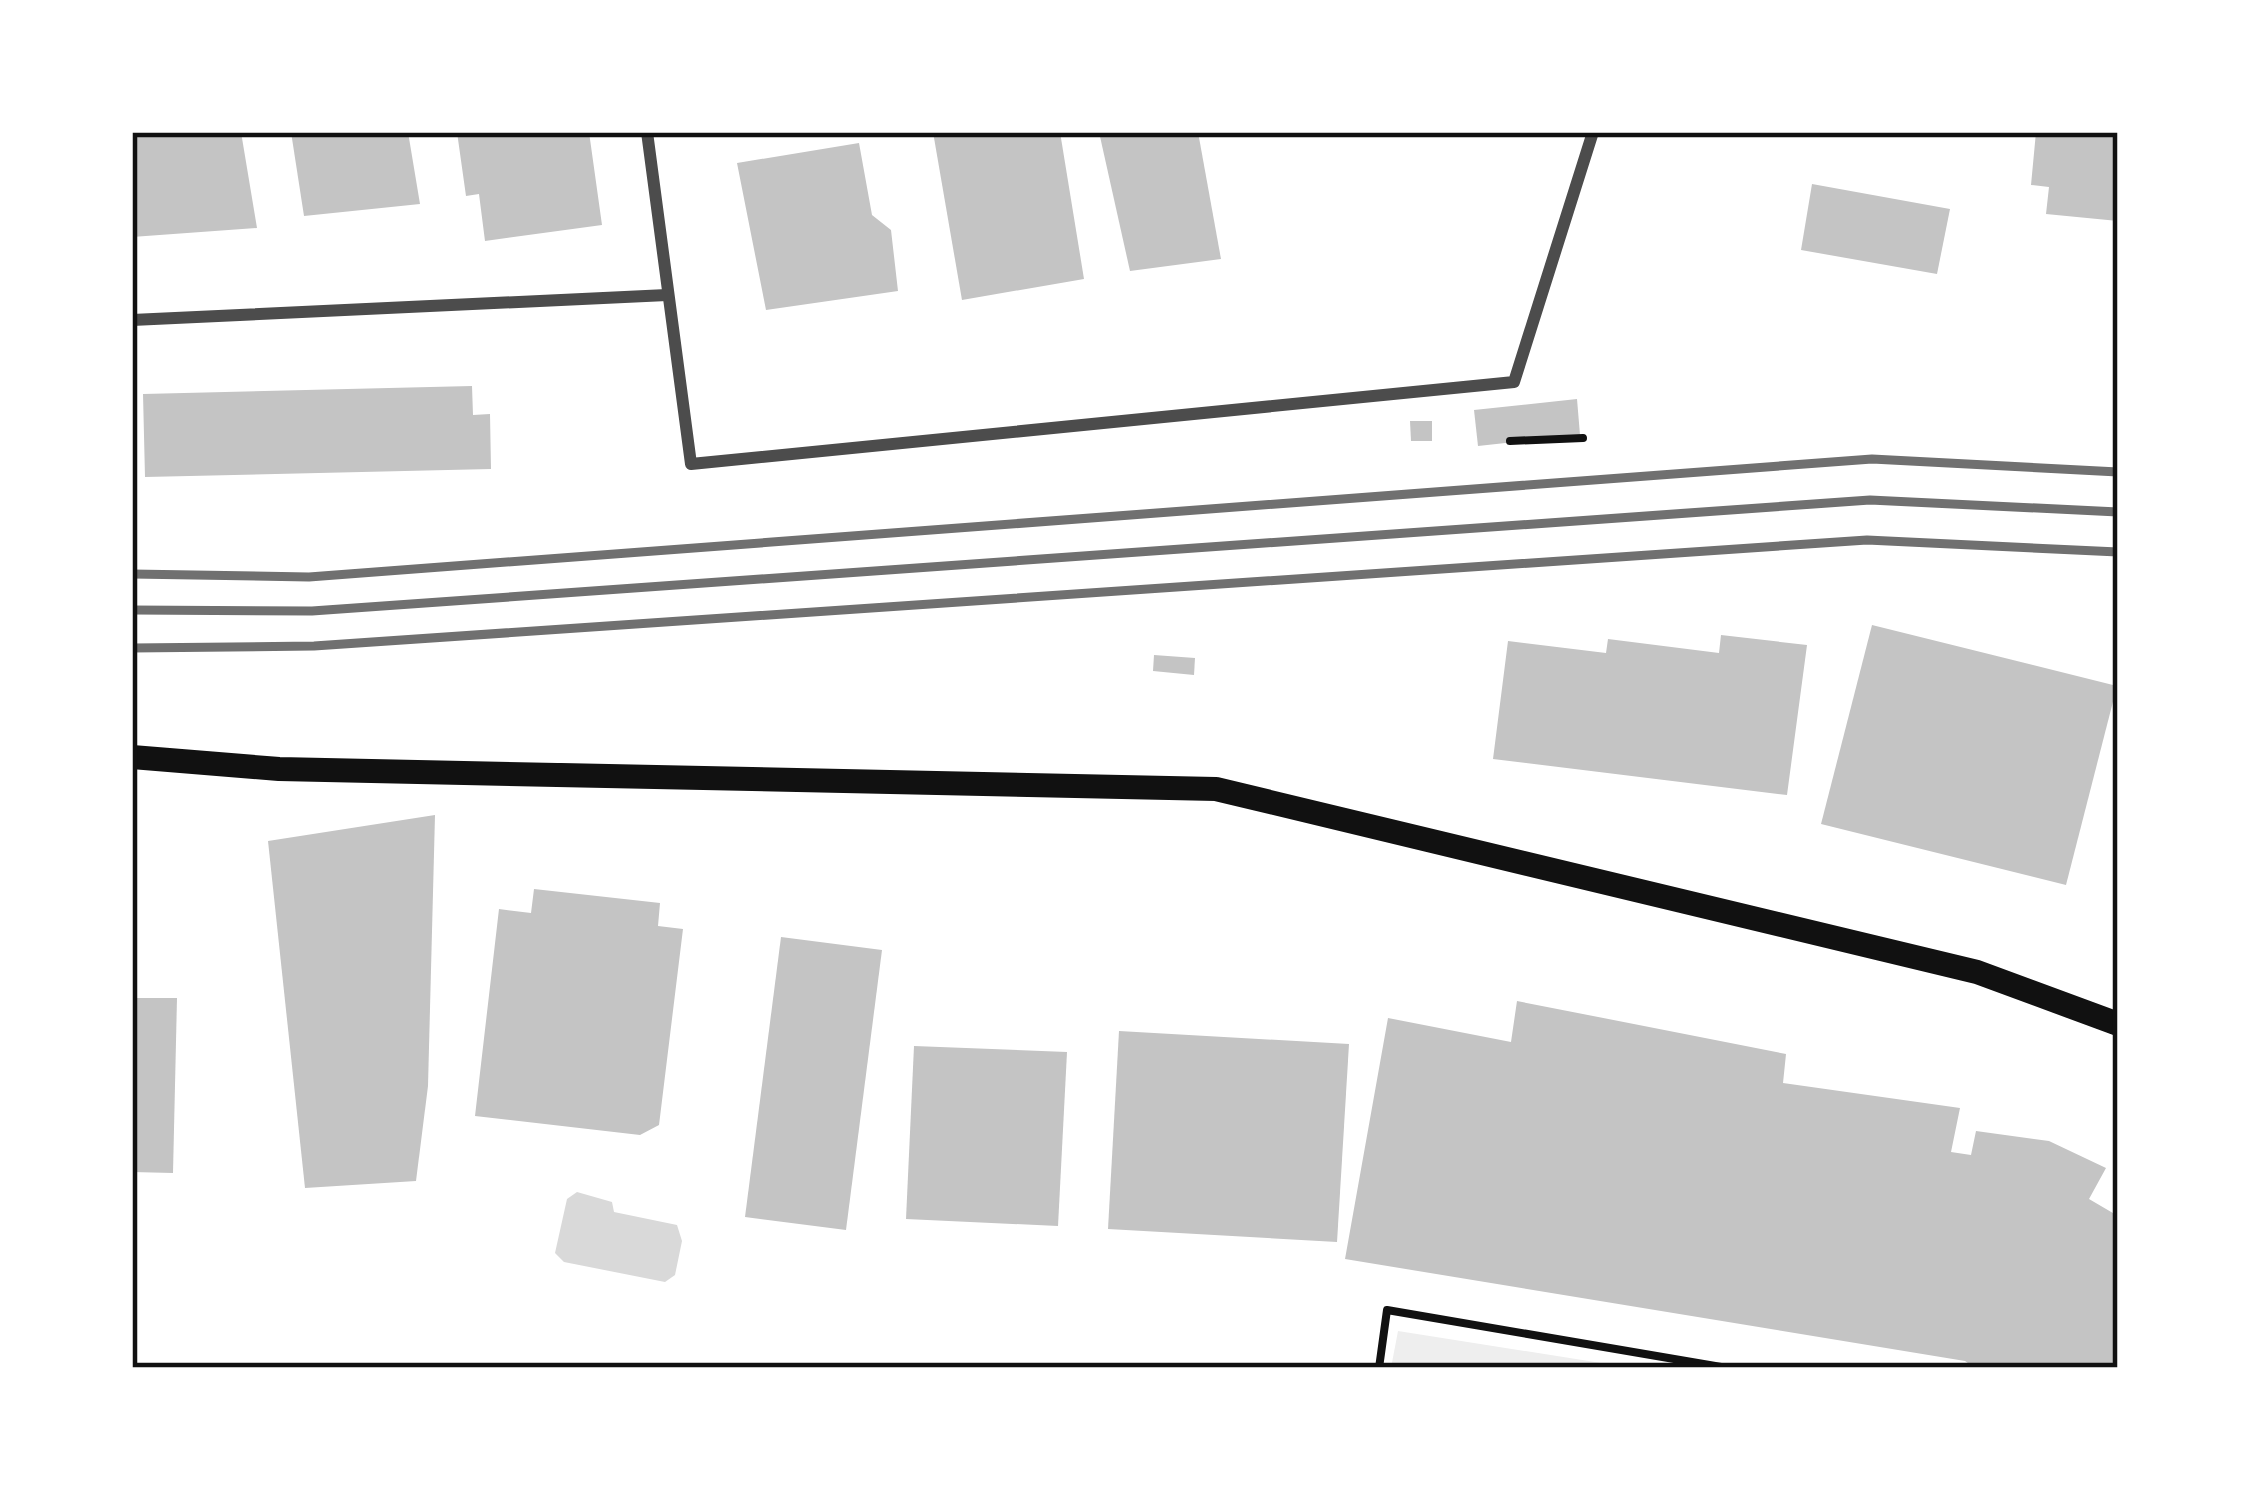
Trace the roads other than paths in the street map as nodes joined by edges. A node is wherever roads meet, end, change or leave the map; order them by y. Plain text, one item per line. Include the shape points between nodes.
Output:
1 (647, 132) edge
2 (1593, 132) edge
3 (667, 295) junction
4 (132, 320) edge
5 (132, 757) edge
6 (2118, 1024) edge

1 - 3 street
2 - 3 street via 1514,382 691,464
3 - 4 street
5 - 6 main road via 279,769 1216,789 1977,972

